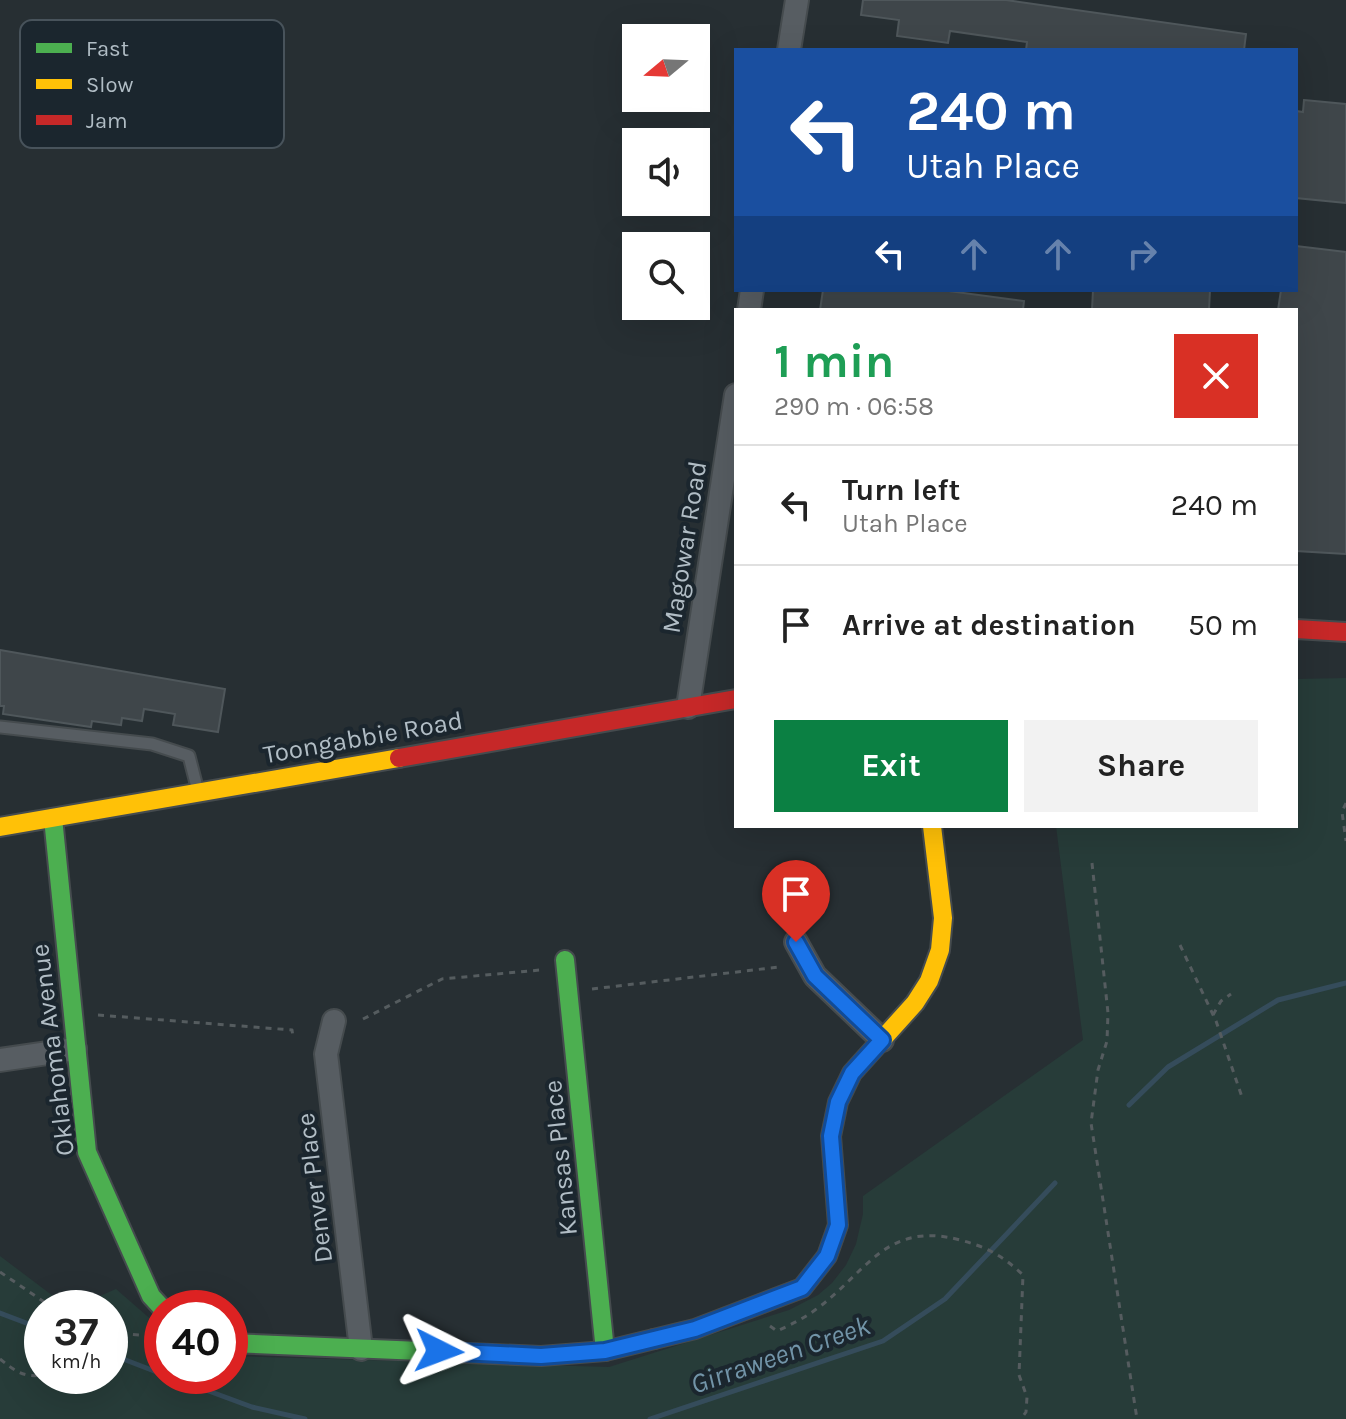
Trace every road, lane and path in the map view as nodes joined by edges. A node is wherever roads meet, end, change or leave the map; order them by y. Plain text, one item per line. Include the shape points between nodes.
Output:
1 (797, 0) edge
2 (789, 48) edge
3 (734, 408) edge
4 (1298, 629) edge
5 (1346, 632) edge
6 (734, 699) edge
7 (688, 707) junction
8 (0, 727) edge
9 (198, 792) junction
10 (1346, 803) edge
11 (53, 818) junction
12 (0, 827) edge
13 (932, 828) edge
14 (1346, 841) edge
15 (1092, 863) dead end
16 (796, 942) dead end
17 (1180, 945) dead end
18 (565, 960) dead end
19 (779, 967) dead end
20 (540, 970) dead end
21 (580, 991) dead end
22 (1231, 994) dead end
23 (94, 1014) dead end
24 (1213, 1015) junction
25 (363, 1019) dead end
26 (334, 1021) dead end
27 (293, 1037) dead end
28 (882, 1040) junction
29 (75, 1049) junction
30 (0, 1060) edge
31 (1243, 1100) dead end
32 (0, 1272) edge
33 (26, 1290) edge
34 (148, 1290) edge
35 (747, 1310) junction
36 (248, 1344) edge
37 (361, 1349) junction
38 (605, 1351) junction
39 (0, 1359) edge
40 (24, 1375) edge
41 (1021, 1419) edge
42 (1137, 1419) edge

1 - 2 street
3 - 7 street, Magowar Road
4 - 5 street
6 - 7 street, Toongabbie Road
7 - 9 street, Toongabbie Road
8 - 9 lane via 152,744 189,756
9 - 11 street, Toongabbie Road
10 - 14 path
11 - 12 street, Toongabbie Road
11 - 29 street, Oklahoma Avenue
13 - 28 street via 943,918 940,950 922,992
15 - 42 path via 1108,1013 1091,1123
16 - 28 street via 815,976
17 - 24 path
18 - 38 street, Kansas Place
19 - 21 path
20 - 25 path via 442,979
22 - 24 path
23 - 27 path via 292,1030
24 - 31 path
26 - 37 street, Denver Place via 326,1054
28 - 35 street via 852,1073 838,1102 831,1136 838,1225 827,1256 802,1288
29 - 30 street
29 - 34 street, Oklahoma Avenue via 90,1161
32 - 33 path
35 - 38 street
35 - 41 path via 777,1331 817,1309 898,1241 925,1234 982,1246 1023,1275 1019,1375 1027,1397
36 - 37 street
37 - 38 street via 541,1356
39 - 40 path

